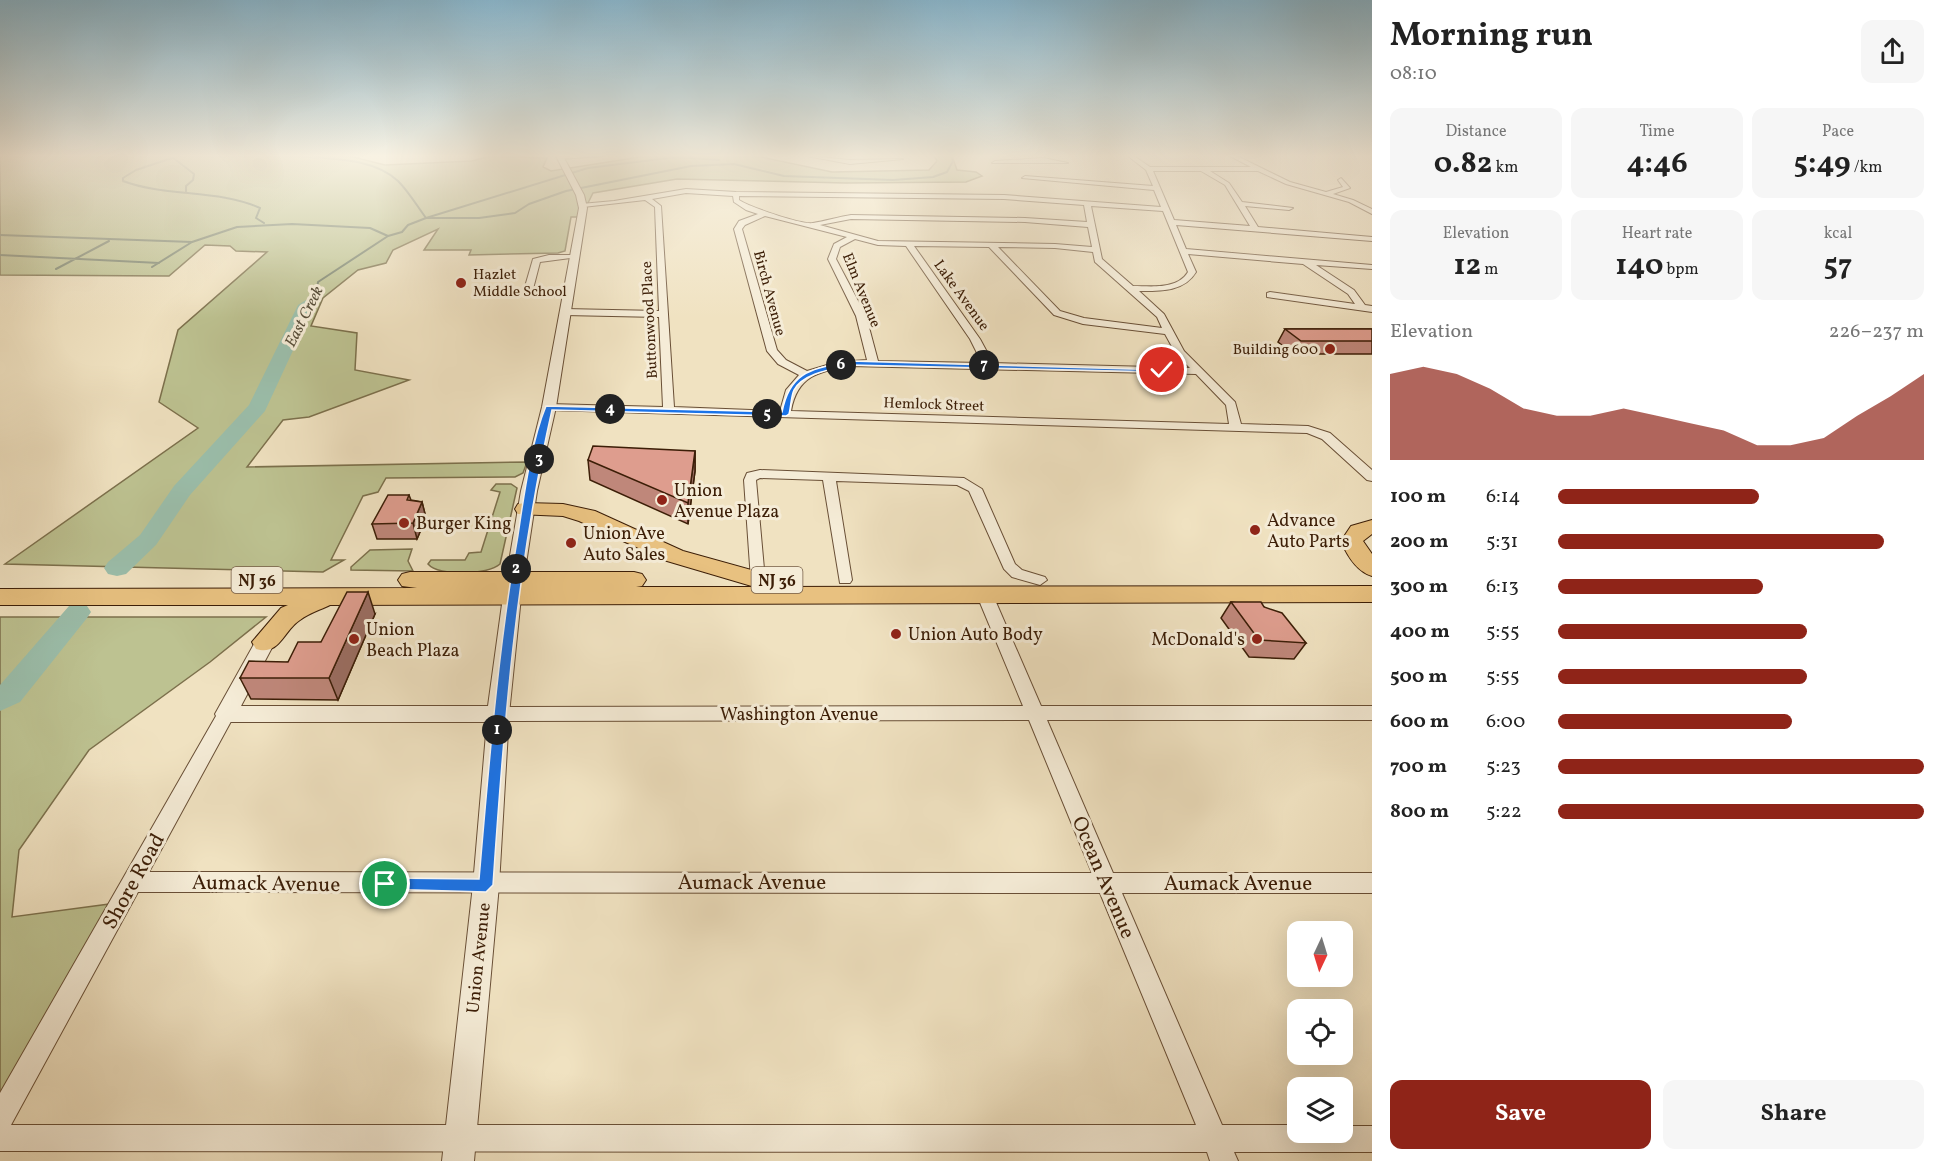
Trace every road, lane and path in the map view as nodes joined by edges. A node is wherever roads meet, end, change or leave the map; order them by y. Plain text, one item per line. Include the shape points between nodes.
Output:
1 (577, 210) edge
2 (658, 210) edge
3 (754, 210) edge
4 (1088, 210) edge
5 (1167, 210) edge
6 (1244, 210) edge
7 (764, 214) junction
8 (1172, 222) junction
9 (1091, 225) junction
10 (811, 226) junction
11 (1256, 230) junction
12 (853, 237) junction
13 (1372, 239) edge
14 (909, 244) junction
15 (991, 245) junction
16 (1095, 250) junction
17 (1184, 251) junction
18 (574, 257) junction
19 (1306, 262) junction
20 (1372, 267) edge
21 (1130, 289) junction
22 (568, 294) junction
23 (1270, 295) dead end
24 (1367, 308) edge
25 (566, 312) junction
26 (664, 314) junction
27 (1167, 331) junction
28 (873, 362) junction
29 (989, 366) junction
30 (1198, 370) junction
31 (807, 375) junction
32 (549, 407) junction
33 (669, 411) junction
34 (786, 414) junction
35 (1236, 428) junction
36 (830, 476) junction
37 (1372, 477) edge
38 (526, 509) junction
39 (1372, 527) edge
40 (1372, 568) edge
41 (1372, 578) edge
42 (758, 580) junction
43 (845, 580) junction
44 (1040, 580) junction
45 (0, 581) edge
46 (513, 588) junction
47 (984, 593) junction
48 (1372, 594) edge
49 (214, 595) junction
50 (331, 595) junction
51 (0, 597) edge
52 (265, 642) junction
53 (1372, 713) edge
54 (226, 714) junction
55 (498, 714) junction
56 (1035, 714) junction
57 (133, 882) junction
58 (1107, 883) junction
59 (1372, 883) edge
60 (486, 885) junction
61 (0, 1119) edge
62 (0, 1138) edge
63 (1372, 1139) edge
64 (459, 1150) edge
65 (1220, 1150) edge

1 - 18 street, Union Avenue
2 - 26 street, Buttonwood Place
3 - 7 street
4 - 9 street
5 - 8 street
6 - 11 street
7 - 10 street
7 - 31 street, Birch Avenue via 739,226 741,240 772,351
8 - 11 street
8 - 17 street
9 - 10 street via 1025,219 845,218
9 - 16 street
10 - 12 street
11 - 13 street
12 - 14 street
12 - 28 street, Elm Avenue via 837,246 832,259 861,316
14 - 15 street
14 - 29 street, Lake Avenue via 975,339
15 - 16 street
15 - 27 street via 1057,313 1083,321
16 - 21 street via 1104,267
17 - 19 street
17 - 21 street via 1192,272 1186,280
18 - 22 street, Union Avenue
18 - 22 street via 536,261 528,290 537,294
19 - 20 street
19 - 24 street via 1351,292
21 - 27 street via 1161,316
22 - 25 street, Union Avenue
23 - 24 street
25 - 26 street
25 - 32 street, Union Avenue
26 - 33 street, Buttonwood Place
27 - 30 street
28 - 29 street
28 - 31 street via 836,366
29 - 30 street
30 - 35 street via 1231,404
31 - 34 street via 790,390
32 - 33 street, Hemlock Street
32 - 38 street, Union Avenue
33 - 34 street, Hemlock Street
34 - 35 street, Hemlock Street
35 - 37 street, Hemlock Street via 1318,432
36 - 42 street via 752,476
36 - 43 street
36 - 44 street via 969,484 975,489 1009,566 1017,574
38 - 42 highway via 563,510 587,516 675,556
38 - 46 street, Union Avenue
39 - 40 highway via 1359,531 1352,541
41 - 44 highway, NJ 36
42 - 43 highway, NJ 36
42 - 46 highway, NJ 36
43 - 44 highway, NJ 36
45 - 46 highway, NJ 36
46 - 47 highway, NJ 36
46 - 50 highway, NJ 36
46 - 55 street, Union Avenue
47 - 48 highway, NJ 36
47 - 56 street, Ocean Avenue
49 - 50 highway, NJ 36
49 - 51 highway, NJ 36
49 - 52 highway via 260,611 265,620
50 - 52 highway via 290,614
52 - 54 street, Shore Road
53 - 56 street, Washington Avenue
54 - 55 street, Washington Avenue
54 - 57 street, Shore Road
55 - 56 street, Washington Avenue
55 - 60 street, Union Avenue
56 - 58 street, Ocean Avenue
57 - 60 street, Aumack Avenue
57 - 61 street, Shore Road
58 - 59 street, Aumack Avenue
58 - 60 street, Aumack Avenue
58 - 65 street, Ocean Avenue
60 - 64 street, Union Avenue
62 - 64 street
63 - 65 street
64 - 65 street

